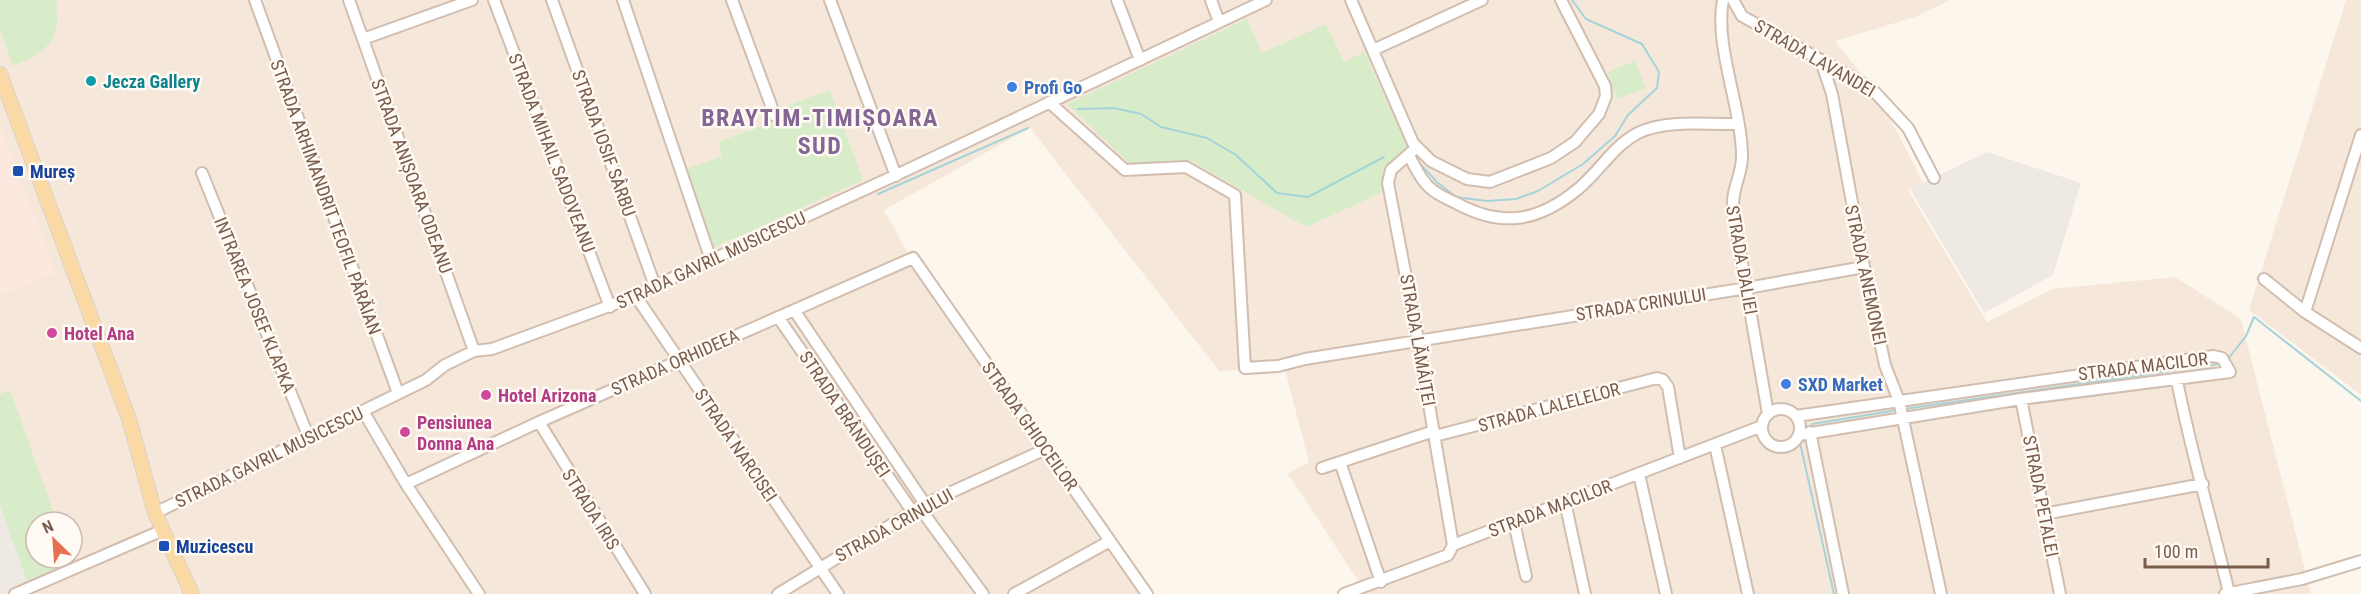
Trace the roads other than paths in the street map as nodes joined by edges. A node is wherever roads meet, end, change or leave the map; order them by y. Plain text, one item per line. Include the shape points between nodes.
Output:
1 (255, 0) edge
2 (349, 0) edge
3 (472, 0) edge
4 (494, 0) edge
5 (552, 0) edge
6 (623, 0) edge
7 (732, 0) edge
8 (830, 0) edge
9 (1117, 0) edge
10 (1211, 0) edge
11 (1266, 0) edge
12 (1351, 0) edge
13 (1482, 0) edge
14 (1561, 0) edge
15 (1723, 0) edge
16 (1733, 0) edge
17 (1220, 22) junction
18 (363, 39) junction
19 (1373, 50) junction
20 (1140, 60) junction
21 (1821, 61) junction
22 (0, 74) edge
23 (1050, 102) junction
24 (775, 116) dead end
25 (1738, 124) junction
26 (2361, 135) edge
27 (1412, 152) junction
28 (202, 173) dead end
29 (896, 176) junction
30 (1934, 178) dead end
31 (913, 258) joint
32 (711, 260) junction
33 (1864, 267) junction
34 (2264, 279) dead end
35 (656, 286) junction
36 (1747, 288) junction
37 (635, 295) junction
38 (610, 307) junction
39 (794, 310) junction
40 (2305, 312) junction
41 (778, 316) junction
42 (1418, 340) junction
43 (2361, 348) edge
44 (474, 351) junction
45 (679, 360) junction
46 (2177, 381) junction
47 (398, 393) junction
48 (2021, 399) junction
49 (1901, 409) junction
50 (363, 411) junction
51 (1768, 414) junction
52 (1796, 416) junction
53 (539, 422) junction
54 (1762, 426) junction
55 (1435, 434) junction
56 (1804, 434) junction
57 (309, 438) junction
58 (1715, 445) junction
59 (1046, 449) junction
60 (1680, 458) junction
61 (1340, 462) junction
62 (1322, 468) dead end
63 (1639, 474) junction
64 (406, 484) junction
65 (2203, 484) junction
66 (1565, 502) junction
67 (919, 507) junction
68 (155, 513) junction
69 (2044, 514) junction
70 (1514, 522) junction
71 (163, 530) junction
72 (1110, 540) junction
73 (1453, 546) junction
74 (2361, 561) edge
75 (820, 567) junction
76 (1526, 576) dead end
77 (1381, 582) junction
78 (15, 594) edge
79 (192, 594) edge
80 (479, 594) edge
81 (645, 594) edge
82 (778, 594) edge
83 (838, 594) edge
84 (983, 594) edge
85 (1014, 594) edge
86 (1147, 594) edge
87 (1344, 594) edge
88 (1585, 594) edge
89 (1666, 594) edge
90 (1748, 594) edge
91 (1843, 594) edge
92 (1941, 594) edge
93 (2060, 594) edge
94 (2227, 594) edge

1 - 47 street, STRADA ARHIMANDRIT TEOFIL PĂRĂIAN
2 - 18 street, STRADA ANIȘOARA ODEANU
3 - 18 street
4 - 38 street, STRADA MIHAIL SADOVEANU
5 - 35 street, STRADA IOSIF SÂRBU
6 - 32 street
7 - 24 street
8 - 29 street
9 - 20 street
10 - 17 street
11 - 17 street, STRADA GAVRIL MUSICESCU
12 - 19 street
13 - 19 street
14 - 27 street via 1605,86 1604,102 1588,128 1551,159 1490,182 1481,183 1450,172
15 - 25 street, STRADA DALIEI via 1722,27
16 - 21 street, STRADA LAVANDEI via 1743,16
17 - 20 street, STRADA GAVRIL MUSICESCU
18 - 44 street, STRADA ANIȘOARA ODEANU
19 - 27 street
20 - 23 street, STRADA GAVRIL MUSICESCU
21 - 30 street, STRADA LAVANDEI via 1872,88 1895,111
21 - 33 street, STRADA ANEMONEI via 1832,94
22 - 68 main road via 129,419
23 - 29 street, STRADA GAVRIL MUSICESCU
23 - 42 street, STRADA CRINULUI via 1125,170 1186,166 1235,195 1245,368 1278,366
25 - 27 street via 1661,126 1637,134 1569,197 1545,211 1517,220 1471,212 1435,192 1426,185
25 - 36 street, STRADA DALIEI via 1741,164 1732,197
26 - 40 street
27 - 42 street, STRADA LĂMÂIȚEI via 1390,170 1388,183
28 - 57 street, INTRAREA JOSEF KLAPKA
29 - 32 street, STRADA GAVRIL MUSICESCU
31 - 39 street, STRADA ORHIDEEA
31 - 59 street, STRADA GHIOCEILOR
32 - 35 street, STRADA GAVRIL MUSICESCU
33 - 36 street, STRADA CRINULUI
33 - 49 street, STRADA ANEMONEI via 1885,365
34 - 40 street
35 - 37 street, STRADA GAVRIL MUSICESCU
36 - 42 street, STRADA CRINULUI
36 - 51 street, STRADA DALIEI
37 - 38 street, STRADA GAVRIL MUSICESCU
37 - 45 street, STRADA NARCISEI
38 - 44 street, STRADA GAVRIL MUSICESCU via 492,349
39 - 41 street, STRADA ORHIDEEA
39 - 67 street, STRADA BRÂNDUȘEI
40 - 43 street
41 - 45 street, STRADA ORHIDEEA
41 - 67 street, STRADA BRÂNDUȘEI
42 - 55 street, STRADA LĂMÂIȚEI
44 - 47 street, STRADA GAVRIL MUSICESCU
45 - 53 street, STRADA ORHIDEEA
45 - 75 street, STRADA NARCISEI
46 - 48 street, STRADA MACILOR
46 - 49 street, STRADA MACILOR via 2230,372 2222,358 2213,356
46 - 65 street via 2191,453
47 - 50 street, STRADA GAVRIL MUSICESCU
48 - 49 street, STRADA MACILOR
48 - 69 street, STRADA PETALEI
49 - 52 street, STRADA MACILOR
49 - 56 street, STRADA MACILOR
49 - 92 street, STRADA ANEMONEI
50 - 57 street, STRADA GAVRIL MUSICESCU
50 - 64 street
51 - 52 street via 1777,409
51 - 54 street
52 - 56 street
53 - 64 street, STRADA ORHIDEEA
53 - 81 street, STRADA IRIS
54 - 56 street via 1767,441 1781,447
54 - 58 street, STRADA MACILOR
55 - 60 street, STRADA LALELELOR via 1657,378 1668,387
55 - 61 street, STRADA LALELELOR
55 - 73 street, STRADA LĂMÂIȚEI
56 - 91 street
57 - 68 street, STRADA GAVRIL MUSICESCU
58 - 60 street, STRADA MACILOR
58 - 90 street
59 - 67 street, STRADA CRINULUI
59 - 72 street, STRADA GHIOCEILOR
60 - 63 street, STRADA MACILOR
61 - 62 street, STRADA LALELELOR
61 - 77 street
63 - 66 street, STRADA MACILOR
63 - 89 street
64 - 80 street
65 - 69 street
65 - 94 street
66 - 70 street, STRADA MACILOR
66 - 88 street
67 - 75 street, STRADA CRINULUI
67 - 84 street, STRADA BRÂNDUȘEI
68 - 71 main road
69 - 93 street, STRADA PETALEI
70 - 73 street, STRADA MACILOR
70 - 76 street
71 - 78 street, STRADA GAVRIL MUSICESCU
71 - 79 main road
72 - 85 street
72 - 86 street, STRADA GHIOCEILOR
73 - 77 street, STRADA MACILOR via 1448,555
74 - 94 street via 2302,579
75 - 82 street, STRADA CRINULUI
75 - 83 street, STRADA NARCISEI
77 - 87 street, STRADA MACILOR

